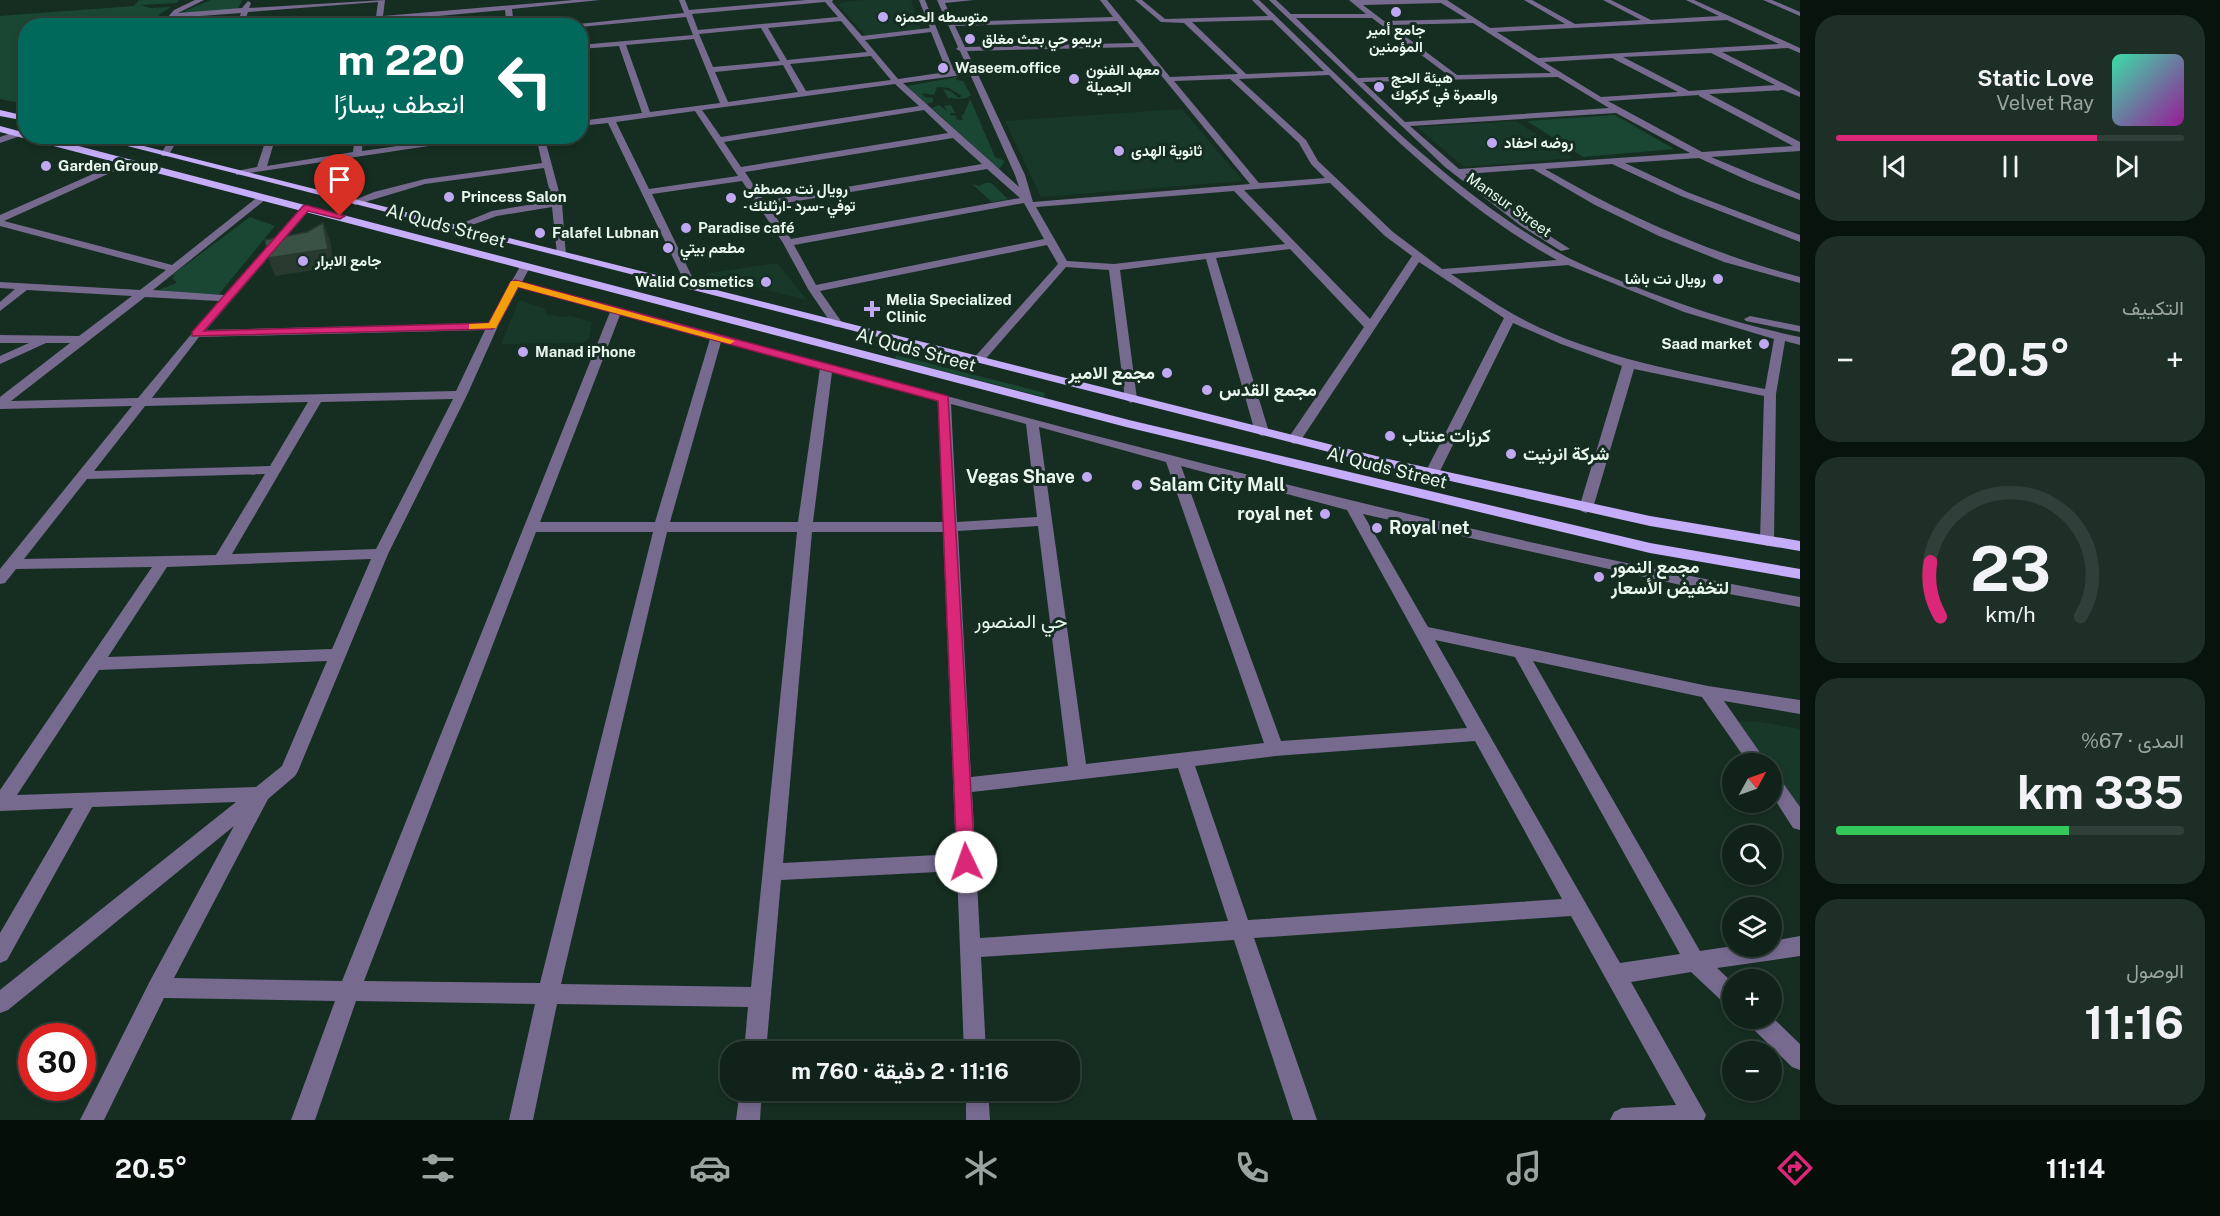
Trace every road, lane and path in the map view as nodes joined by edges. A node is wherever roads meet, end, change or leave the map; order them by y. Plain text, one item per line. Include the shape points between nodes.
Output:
1 (201, 0) edge
2 (249, 0) edge
3 (597, 0) edge
4 (682, 0) edge
5 (828, 0) edge
6 (922, 0) edge
7 (971, 0) edge
8 (1103, 0) edge
9 (1138, 0) edge
10 (1255, 0) edge
11 (1272, 0) edge
12 (1527, 0) edge
13 (1606, 0) edge
14 (1689, 0) edge
15 (1766, 0) edge
16 (940, 1) edge
17 (1353, 1) edge
18 (1442, 1) edge
19 (313, 2) edge
20 (546, 2) edge
21 (1800, 6) edge
22 (1783, 7) junction
23 (508, 8) junction
24 (245, 10) junction
25 (688, 14) junction
26 (1800, 14) edge
27 (170, 16) joint
28 (1290, 16) junction
29 (1373, 16) junction
30 (242, 18) edge
31 (380, 18) edge
32 (416, 18) edge
33 (510, 18) edge
34 (1274, 18) junction
35 (1728, 18) junction
36 (843, 19) junction
37 (1119, 19) junction
38 (1185, 20) junction
39 (1474, 21) junction
40 (1651, 22) junction
41 (1383, 23) junction
42 (588, 24) edge
43 (950, 24) junction
44 (1575, 26) junction
45 (764, 27) junction
46 (934, 30) junction
47 (1490, 30) junction
48 (696, 34) junction
49 (859, 39) junction
50 (622, 44) junction
51 (1140, 45) junction
52 (588, 46) edge
53 (1788, 46) junction
54 (960, 49) junction
55 (1712, 50) junction
56 (1800, 51) edge
57 (1313, 53) junction
58 (1329, 53) junction
59 (872, 54) junction
60 (1614, 56) junction
61 (1537, 60) junction
62 (785, 62) junction
63 (711, 70) junction
64 (973, 71) junction
65 (951, 73) junction
66 (1333, 73) junction
67 (1562, 75) junction
68 (1244, 76) junction
69 (1232, 77) junction
70 (1456, 78) junction
71 (1168, 79) junction
72 (1357, 80) junction
73 (895, 81) junction
74 (1785, 87) junction
75 (803, 93) junction
76 (1700, 93) junction
77 (1689, 94) junction
78 (1800, 95) edge
79 (1602, 99) junction
80 (724, 103) junction
81 (697, 108) junction
82 (923, 108) junction
83 (1619, 110) junction
84 (0, 113) edge
85 (647, 115) junction
86 (18, 117) edge
87 (611, 120) junction
88 (588, 123) edge
89 (1405, 124) junction
90 (0, 129) edge
91 (18, 134) edge
92 (953, 135) junction
93 (18, 136) edge
94 (0, 140) edge
95 (718, 140) junction
96 (58, 144) edge
97 (124, 144) edge
98 (171, 144) edge
99 (269, 144) edge
100 (358, 144) edge
101 (431, 144) edge
102 (542, 144) edge
103 (1800, 147) edge
104 (1782, 149) junction
105 (165, 154) junction
106 (357, 154) junction
107 (1700, 155) junction
108 (1800, 157) edge
109 (1612, 161) junction
110 (127, 162) junction
111 (546, 165) junction
112 (988, 166) junction
113 (1534, 166) junction
114 (261, 169) junction
115 (238, 172) junction
116 (1458, 172) junction
117 (741, 174) junction
118 (1331, 180) junction
119 (1257, 187) junction
120 (1237, 188) junction
121 (648, 192) junction
122 (263, 197) junction
123 (1800, 197) edge
124 (355, 202) junction
125 (557, 202) junction
126 (1028, 202) junction
127 (762, 204) junction
128 (0, 207) edge
129 (306, 208) junction
130 (380, 208) junction
131 (16, 212) junction
132 (0, 219) edge
133 (358, 221) junction
134 (0, 223) edge
135 (458, 227) junction
136 (1800, 239) edge
137 (1051, 241) junction
138 (788, 243) junction
139 (1293, 246) junction
140 (562, 254) junction
141 (1210, 256) junction
142 (1417, 257) junction
143 (1569, 262) junction
144 (1063, 264) junction
145 (525, 267) junction
146 (1114, 267) junction
147 (174, 269) junction
148 (1440, 272) junction
149 (1800, 280) edge
150 (515, 283) junction
151 (0, 285) edge
152 (24, 287) junction
153 (692, 288) junction
154 (813, 289) junction
155 (144, 293) junction
156 (227, 298) junction
157 (0, 308) edge
158 (616, 310) junction
159 (1510, 317) junction
160 (837, 324) junction
161 (492, 326) junction
162 (1371, 327) junction
163 (1800, 329) edge
164 (196, 334) junction
165 (716, 337) junction
166 (1780, 337) junction
167 (0, 339) edge
168 (46, 340) junction
169 (81, 340) junction
170 (1800, 341) edge
171 (0, 360) edge
172 (978, 360) junction
173 (1629, 364) junction
174 (826, 368) junction
175 (1770, 394) junction
176 (461, 395) junction
177 (317, 398) junction
178 (944, 399) junction
179 (1131, 399) junction
180 (142, 402) junction
181 (0, 404) edge
182 (1032, 422) junction
183 (1262, 432) junction
184 (1294, 440) junction
185 (1172, 459) junction
186 (1388, 463) junction
187 (274, 470) junction
188 (1432, 473) junction
189 (83, 475) junction
190 (1385, 486) junction
191 (1352, 507) junction
192 (1586, 507) junction
193 (1044, 521) junction
194 (530, 527) junction
195 (661, 527) junction
196 (806, 527) junction
197 (950, 527) junction
198 (1767, 541) junction
199 (1800, 546) edge
200 (381, 554) junction
201 (221, 560) junction
202 (162, 562) junction
203 (12, 564) junction
204 (1800, 574) edge
205 (0, 579) edge
206 (1797, 604) edge
207 (1424, 632) junction
208 (1520, 652) junction
209 (337, 656) junction
210 (94, 664) junction
211 (1708, 692) junction
212 (1800, 707) edge
213 (1481, 734) junction
214 (1275, 748) junction
215 (1751, 753) edge
216 (1184, 759) junction
217 (1078, 772) junction
218 (962, 786) junction
219 (261, 794) junction
220 (1782, 796) edge
221 (87, 800) junction
222 (1, 802) edge
223 (1800, 822) edge
224 (966, 862) junction
225 (772, 872) junction
226 (1578, 907) junction
227 (1241, 930) junction
228 (1800, 946) edge
229 (970, 948) junction
230 (0, 953) edge
231 (1695, 962) junction
232 (1616, 974) junction
233 (1722, 987) edge
234 (158, 988) junction
235 (349, 991) junction
236 (548, 994) junction
237 (760, 997) junction
238 (0, 1003) edge
239 (1769, 1029) edge
240 (756, 1041) edge
241 (974, 1041) edge
242 (1800, 1059) edge
243 (750, 1101) edge
244 (977, 1101) edge
245 (92, 1120) edge
246 (303, 1120) edge
247 (521, 1120) edge
248 (748, 1120) edge
249 (978, 1120) edge
250 (1305, 1120) edge
251 (1622, 1120) edge

1 - 27 street
2 - 24 street
3 - 20 street
4 - 25 street
5 - 25 street
5 - 36 street
6 - 46 street
7 - 16 street
8 - 37 street
9 - 38 street via 1163,21
10 - 34 street, Mansur Street
11 - 28 street, Mansur Street
12 - 44 street
13 - 40 street
14 - 35 street
15 - 22 street
16 - 43 street
17 - 18 street
17 - 29 street
18 - 39 street
19 - 24 street
19 - 31 street via 382,0
20 - 23 street
21 - 22 street
22 - 26 street
23 - 32 street
23 - 33 street
24 - 27 street
24 - 30 street
25 - 42 street
25 - 48 street
28 - 29 street
28 - 58 street, Mansur Street
29 - 41 street
34 - 38 street
34 - 57 street, Mansur Street
35 - 40 street
35 - 53 street
36 - 45 street
36 - 49 street
37 - 43 street
37 - 51 street
38 - 68 street
39 - 41 street
39 - 47 street
40 - 44 street
41 - 70 street
43 - 54 street
44 - 47 street
45 - 48 street
45 - 62 street
46 - 49 street
46 - 65 street
47 - 61 street
48 - 50 street
48 - 63 street
49 - 59 street
50 - 52 street
50 - 85 street
51 - 54 street
51 - 71 street
53 - 55 street
53 - 56 street
54 - 64 street
55 - 60 street
55 - 74 street
57 - 58 street
57 - 66 street, Mansur Street
58 - 72 street, Mansur Street
59 - 62 street
59 - 73 street
60 - 61 street
60 - 77 street
61 - 67 street
62 - 63 street
62 - 75 street
63 - 80 street
64 - 65 street
64 - 126 street via 1020,175
65 - 73 street
66 - 68 street
66 - 143 street, Mansur Street via 1444,177 1522,234
67 - 70 street
67 - 79 street
68 - 69 street
69 - 71 street
69 - 118 street via 1303,142 1310,158
70 - 72 street
71 - 119 street
72 - 89 street, Mansur Street
73 - 75 street
73 - 82 street
74 - 76 street
74 - 78 street
75 - 80 street
76 - 77 street
76 - 103 street
77 - 79 street
79 - 83 street
80 - 81 street
81 - 85 street
81 - 95 street
82 - 92 street
82 - 95 street
83 - 89 street
83 - 107 street
84 - 86 main road
85 - 87 street
87 - 88 street
87 - 121 street
89 - 116 street, Mansur Street
90 - 91 main road, Al Quds Street
92 - 112 street
92 - 117 street
93 - 94 street
95 - 117 street
96 - 110 main road, Al Quds Street
97 - 105 main road, Al Quds Street
98 - 105 street
99 - 114 street
100 - 106 street
101 - 106 street
102 - 111 street
103 - 104 street
104 - 107 street
104 - 108 street
105 - 115 main road, Al Quds Street
106 - 114 street
107 - 109 street
107 - 123 street
109 - 113 street
109 - 136 street
110 - 122 main road, Al Quds Street
110 - 131 street
111 - 124 street via 413,183
111 - 125 street
112 - 126 street
112 - 127 street
113 - 116 street
113 - 149 street via 1669,238 1740,265
114 - 115 street
115 - 124 main road, Al Quds Street
116 - 163 street, Mansur Street via 1525,224 1574,254 1648,286 1741,316
117 - 121 street
117 - 127 street
118 - 119 street
118 - 142 street
119 - 120 street
120 - 126 street
120 - 139 street
121 - 153 street
122 - 129 main road, Al Quds Street
122 - 147 street
124 - 130 main road, Al Quds Street
125 - 135 street via 495,213
125 - 140 street
126 - 137 street
126 - 138 street
127 - 138 street
128 - 131 street
129 - 133 main road, Al Quds Street
129 - 156 street
130 - 133 main road
130 - 135 main road, Al Quds Street
131 - 132 street
133 - 145 main road, Al Quds Street
134 - 147 street
135 - 140 main road, Al Quds Street
137 - 144 street
137 - 154 street
138 - 154 street
139 - 141 street
139 - 162 street
140 - 153 main road, Al Quds Street
141 - 146 street
141 - 183 street
142 - 148 street
142 - 162 street
143 - 148 street
143 - 166 street, Mansur Street via 1692,312
144 - 146 street
144 - 172 street
145 - 150 street
145 - 190 main road, Al Quds Street
146 - 179 street
147 - 155 street
148 - 159 street
150 - 158 street
150 - 161 street
151 - 152 street
152 - 155 street
152 - 157 street
153 - 160 main road, Al Quds Street
154 - 160 street
155 - 156 street
155 - 169 street
156 - 164 street
158 - 165 street
158 - 194 street
159 - 173 street
159 - 188 street
160 - 172 main road, Al Quds Street
161 - 164 street
161 - 176 street
162 - 184 street
164 - 180 street
165 - 174 street
165 - 195 street
166 - 170 street, Mansur Street
166 - 175 street
167 - 168 street
168 - 169 street
168 - 171 street
169 - 181 street
172 - 179 main road, Al Quds Street
173 - 175 street
173 - 192 street
174 - 178 street
174 - 196 street
175 - 198 street
176 - 177 street
176 - 200 street
177 - 180 street
177 - 187 street
178 - 182 street
178 - 197 street
179 - 183 main road, Al Quds Street
180 - 181 street
180 - 189 street
182 - 185 street
182 - 193 street
183 - 184 main road, Al Quds Street
184 - 186 main road, Al Quds Street
185 - 191 street
185 - 214 street
186 - 188 main road, Al Quds Street
186 - 190 main road
187 - 189 street
187 - 201 street
188 - 192 main road, Al Quds Street
189 - 203 street
190 - 204 main road, Al Quds Street via 1650,548
191 - 206 street
191 - 207 street
192 - 198 main road, Al Quds Street
193 - 197 street
193 - 217 street
194 - 195 street
194 - 235 street
195 - 196 street
195 - 236 street
196 - 197 street
196 - 225 street
197 - 218 street
198 - 199 main road, Al Quds Street
200 - 201 street
200 - 209 street
201 - 202 street
202 - 203 street
202 - 210 street
203 - 205 street
207 - 208 street
207 - 213 street
208 - 211 street
208 - 231 street
209 - 210 street
209 - 219 street via 289,771
210 - 222 street
211 - 212 street
211 - 215 street
213 - 214 street
213 - 226 street
214 - 216 street
216 - 217 street
216 - 227 street
217 - 218 street
218 - 224 street
219 - 221 street
219 - 234 street
219 - 238 street
220 - 223 street
221 - 222 street
221 - 230 street
224 - 225 street
224 - 229 street
225 - 237 street
226 - 227 street
226 - 232 street
227 - 229 street
227 - 250 street
228 - 231 street
229 - 241 street
231 - 232 street
231 - 233 street
232 - 251 street via 1694,1115
234 - 235 street
234 - 245 street
235 - 236 street
235 - 246 street
236 - 237 street
236 - 247 street
237 - 240 street
239 - 242 street
243 - 248 street
244 - 249 street

